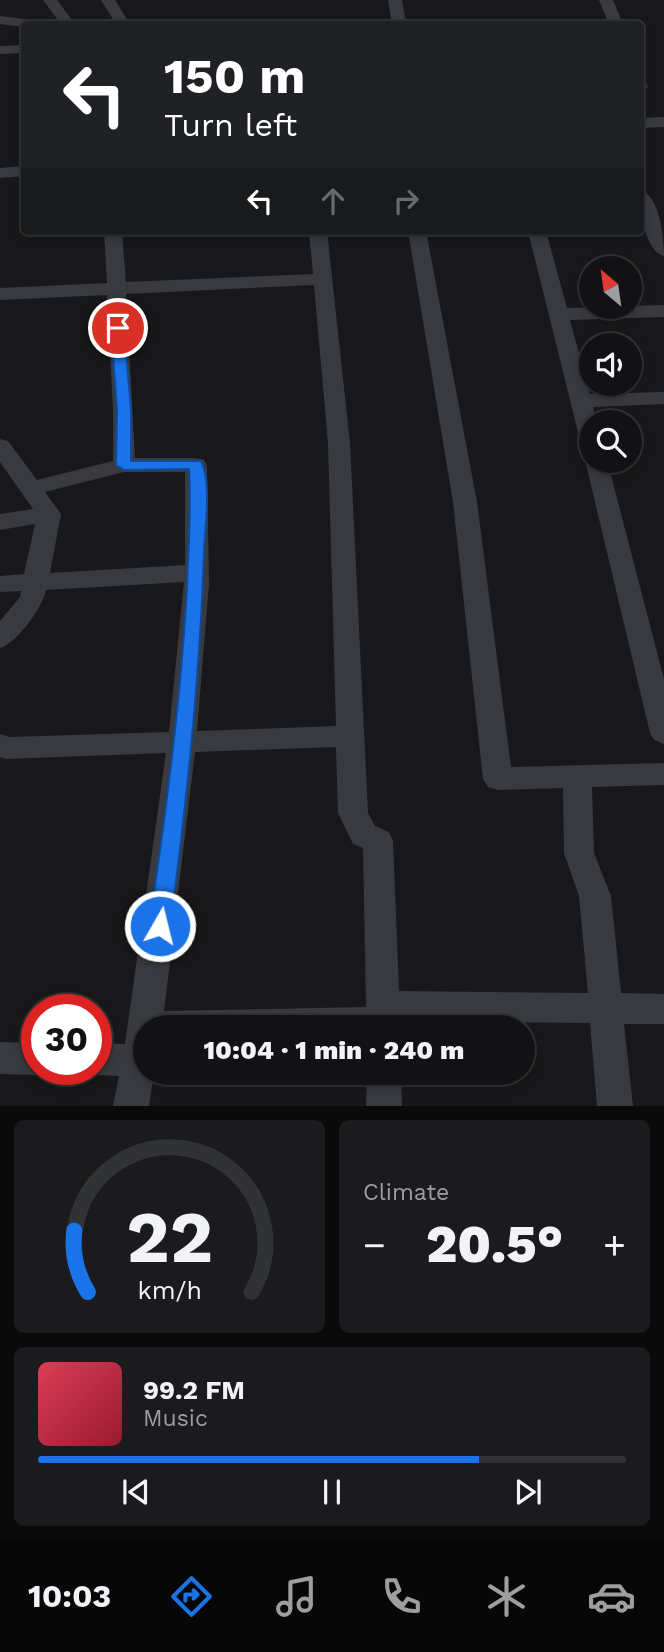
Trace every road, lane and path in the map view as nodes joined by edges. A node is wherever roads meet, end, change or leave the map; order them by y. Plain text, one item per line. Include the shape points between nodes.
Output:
1 (50, 0) edge
2 (108, 0) edge
3 (395, 0) edge
4 (607, 0) edge
5 (0, 20) edge
6 (66, 21) edge
7 (121, 21) edge
8 (398, 21) edge
9 (615, 21) edge
10 (21, 23) edge
11 (21, 49) edge
12 (0, 50) edge
13 (644, 122) edge
14 (664, 122) edge
15 (21, 171) edge
16 (0, 173) edge
17 (644, 204) edge
18 (113, 235) edge
19 (318, 235) edge
20 (418, 235) edge
21 (538, 235) edge
22 (664, 250) edge
23 (323, 279) junction
24 (115, 290) junction
25 (0, 294) edge
26 (664, 311) edge
27 (559, 314) junction
28 (664, 398) edge
29 (581, 401) junction
30 (583, 410) edge
31 (0, 446) edge
32 (124, 465) junction
33 (599, 473) edge
34 (31, 489) junction
35 (49, 514) junction
36 (0, 522) edge
37 (195, 573) junction
38 (36, 582) junction
39 (0, 584) edge
40 (0, 639) edge
41 (664, 733) edge
42 (350, 736) junction
43 (182, 742) junction
44 (2, 752) edge
45 (664, 774) edge
46 (577, 776) junction
47 (604, 1009) junction
48 (664, 1009) edge
49 (147, 1015) edge
50 (382, 1015) edge
51 (456, 1015) edge
52 (133, 1040) edge
53 (112, 1051) edge
54 (0, 1058) edge
55 (21, 1059) edge
56 (135, 1085) edge
57 (384, 1085) edge
58 (131, 1106) edge
59 (384, 1106) edge
60 (615, 1106) edge

1 - 6 street
2 - 7 street
3 - 8 street
4 - 9 street
5 - 10 street
11 - 12 street
13 - 14 street
15 - 16 street
17 - 22 street
18 - 24 street
19 - 23 street
20 - 46 street via 466,502 498,779
21 - 27 street
23 - 24 street
23 - 42 street via 339,443
24 - 25 street
24 - 32 street
26 - 27 street
27 - 29 street
28 - 29 street
29 - 30 street
31 - 34 street
32 - 34 street
32 - 37 street via 196,465
33 - 41 street
34 - 35 street
35 - 36 street
35 - 38 street
37 - 38 street
37 - 43 street
38 - 39 street
38 - 40 street via 32,599
42 - 43 street
42 - 50 street via 353,813 365,835 378,841
43 - 44 street
43 - 49 street
45 - 46 street
46 - 47 street via 579,853 595,896
47 - 48 street
47 - 51 street
47 - 60 street
52 - 53 street
54 - 55 street
56 - 58 street
57 - 59 street

